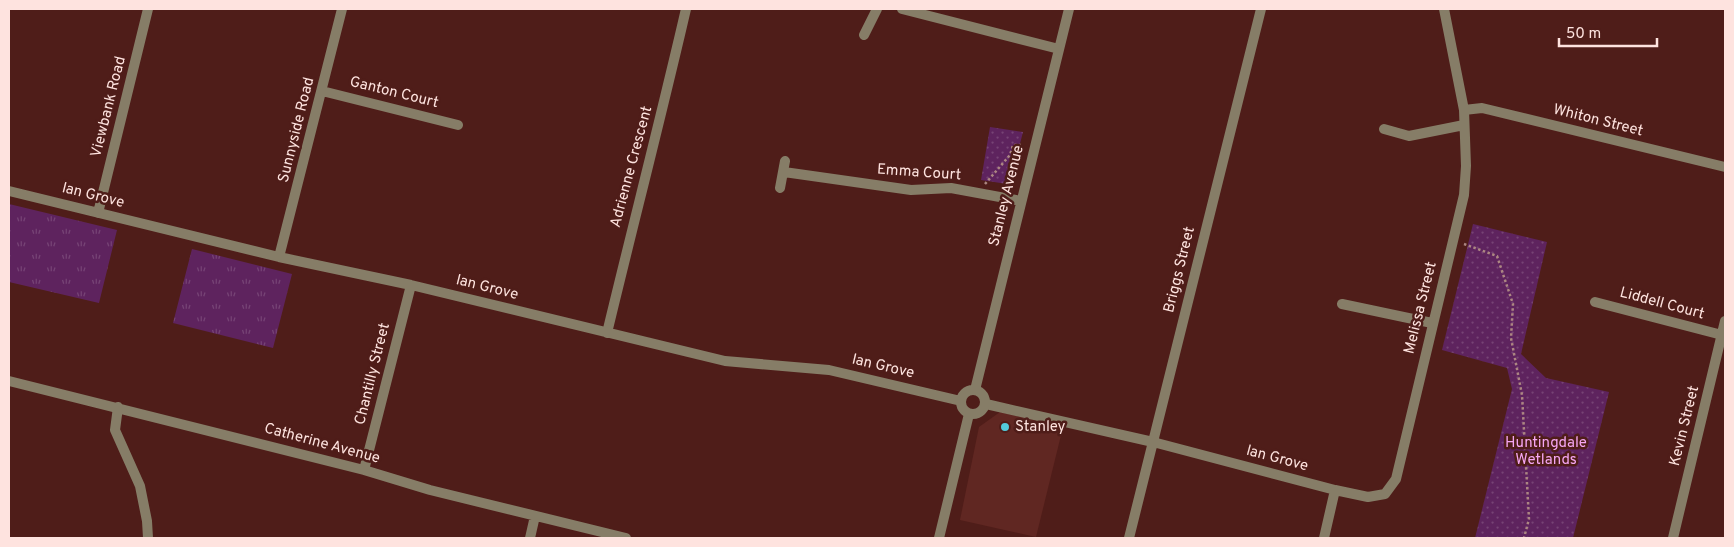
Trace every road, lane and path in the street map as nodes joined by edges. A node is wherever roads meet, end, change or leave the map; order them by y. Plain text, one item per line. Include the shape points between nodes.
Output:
1 (148, 9) edge
2 (342, 9) edge
3 (686, 9) edge
4 (877, 9) edge
5 (902, 9) edge
6 (1069, 9) edge
7 (1261, 9) edge
8 (1444, 9) edge
9 (864, 35) dead end
10 (1058, 49) junction
11 (322, 91) junction
12 (1464, 110) junction
13 (458, 125) dead end
14 (1464, 125) junction
15 (1384, 129) dead end
16 (1021, 145) dead end
17 (1725, 167) edge
18 (985, 184) dead end
19 (780, 188) dead end
20 (9, 191) edge
21 (1021, 201) junction
22 (98, 213) junction
23 (1453, 240) junction
24 (279, 258) junction
25 (411, 285) junction
26 (1595, 302) dead end
27 (1342, 304) dead end
28 (1725, 321) edge
29 (1432, 323) junction
30 (607, 333) junction
31 (1722, 335) junction
32 (9, 381) edge
33 (975, 390) junction
34 (961, 401) junction
35 (986, 404) junction
36 (118, 407) junction
37 (969, 414) junction
38 (1153, 442) junction
39 (364, 470) junction
40 (1335, 490) junction
41 (1385, 494) joint
42 (536, 516) junction
43 (148, 538) edge
44 (530, 538) edge
45 (626, 538) edge
46 (939, 538) edge
47 (1129, 538) edge
48 (1324, 538) edge
49 (1524, 538) edge
50 (1673, 538) edge

1 - 22 street, Viewbank Road
2 - 11 street, Sunnyside Road
3 - 30 street, Adrienne Crescent
4 - 9 street
5 - 10 street
6 - 10 street, Stanley Avenue
7 - 38 street, Briggs Street
8 - 12 street, Melissa Street
10 - 21 street, Stanley Avenue
11 - 13 street, Ganton Court
11 - 24 street, Sunnyside Road
12 - 14 street, Melissa Street
12 - 17 street, Whiton Street via 1482,108
14 - 15 street via 1409,136
14 - 23 street, Melissa Street via 1464,195
16 - 18 path via 1013,145 1010,155
19 - 21 street, Emma Court via 784,167 912,190 951,188
20 - 22 street, Ian Grove
21 - 33 street, Stanley Avenue
22 - 24 street, Ian Grove
23 - 29 street, Melissa Street
23 - 49 path via 1497,256 1513,304 1511,338 1522,394 1529,519
24 - 25 street, Ian Grove
25 - 30 street, Ian Grove
25 - 39 street, Chantilly Street
26 - 31 street, Liddell Court
27 - 29 street
28 - 31 street, Kevin Street
29 - 41 street, Melissa Street via 1396,479
30 - 34 street, Ian Grove via 725,361 829,370
31 - 50 street, Kevin Street
32 - 36 street, Catherine Avenue
33 - 34 street via 964,394
33 - 35 street via 983,394
34 - 37 street via 962,408
35 - 37 street via 979,414
35 - 38 street, Ian Grove
36 - 39 street, Catherine Avenue
36 - 43 street via 115,430 140,486
37 - 46 street
38 - 40 street, Ian Grove
38 - 47 street, Briggs Street
39 - 42 street, Catherine Avenue
40 - 41 street, Ian Grove via 1368,497
40 - 48 street
42 - 44 street
42 - 45 street, Catherine Avenue

